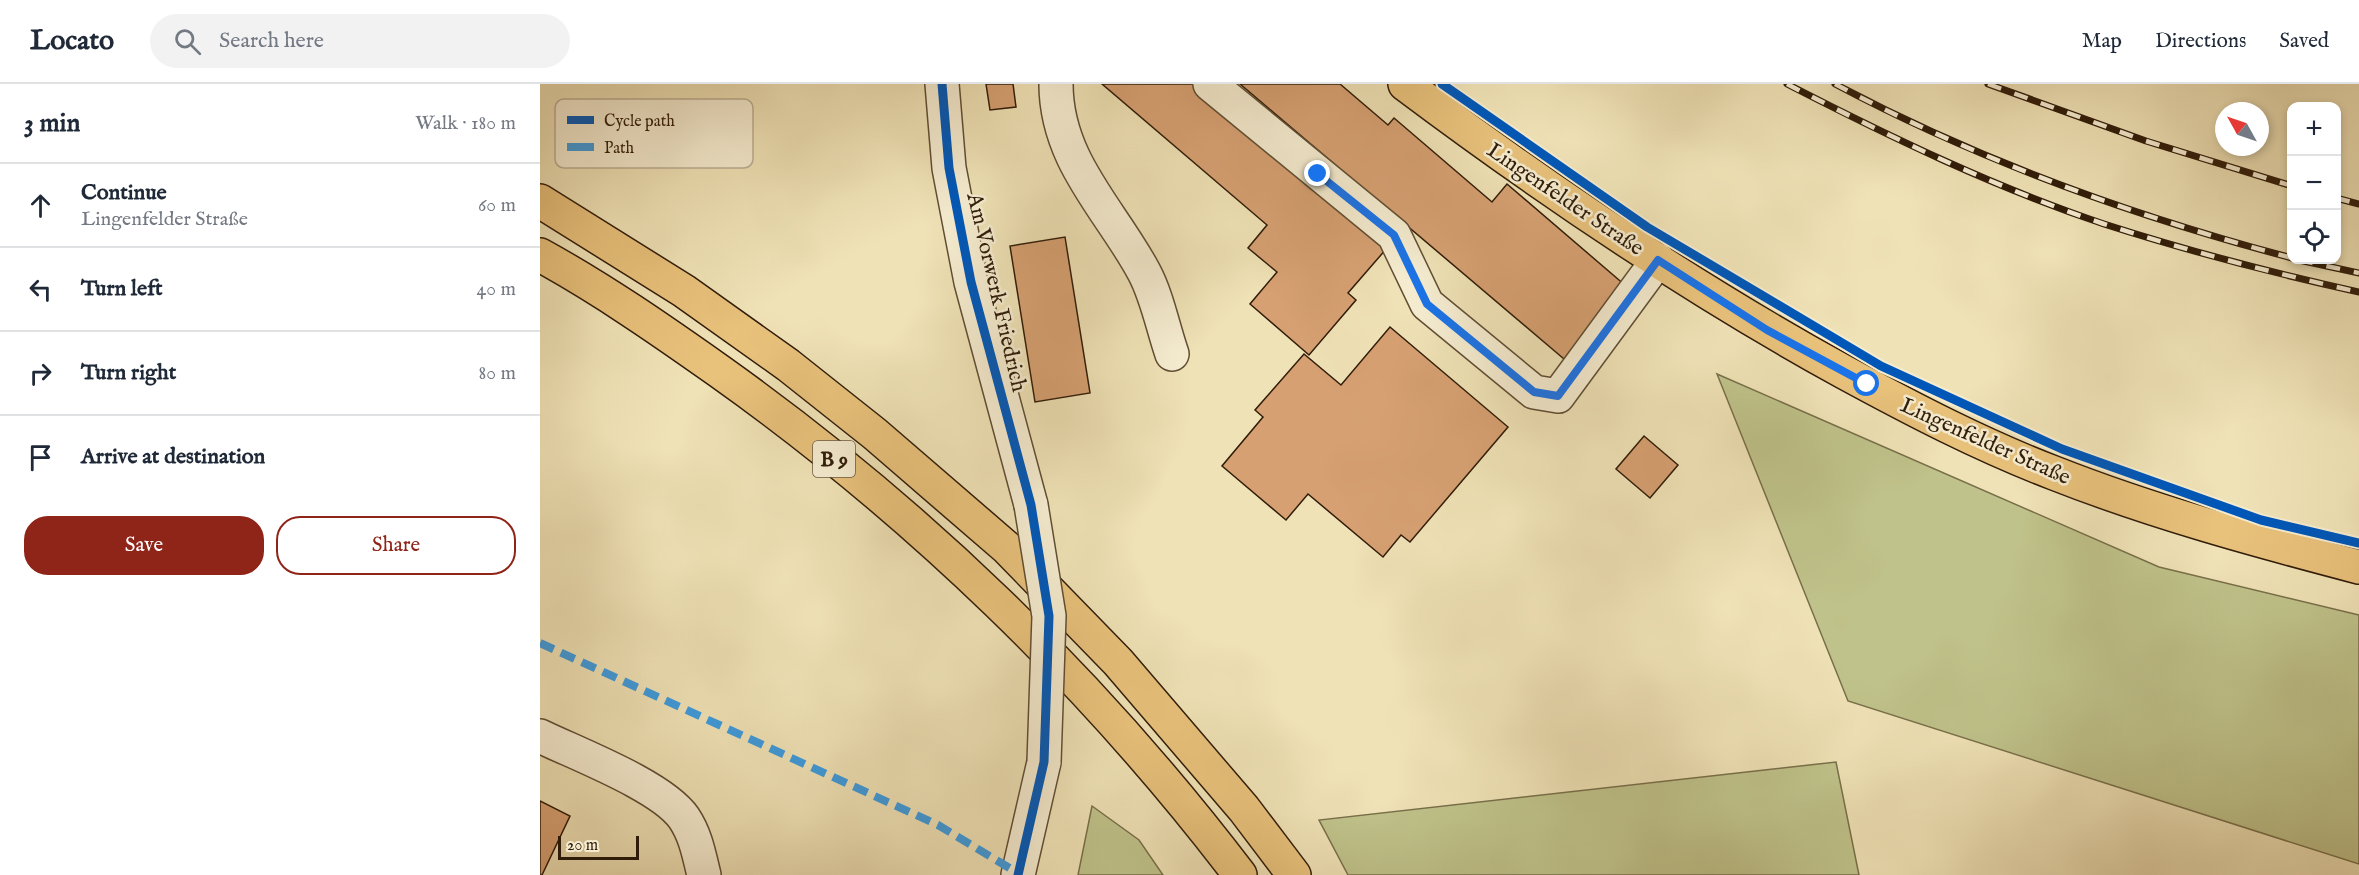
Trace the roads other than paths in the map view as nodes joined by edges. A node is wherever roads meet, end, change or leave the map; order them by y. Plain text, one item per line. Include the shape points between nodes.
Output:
1 (942, 84) edge
2 (1056, 84) edge
3 (1210, 84) edge
4 (1405, 84) edge
5 (540, 201) edge
6 (540, 255) edge
7 (1658, 260) junction
8 (1172, 354) dead end
9 (2359, 567) edge
10 (540, 736) edge
11 (704, 875) edge
12 (1018, 875) edge
13 (1240, 875) edge
14 (1294, 875) edge

1 - 12 street, Am Vorwerk Friedrich, bridge via 949,168 971,282 1031,505 1049,616 1044,762
2 - 8 street via 1059,116 1075,159 1095,198 1145,273
3 - 7 street via 1394,235 1427,304 1534,392 1558,396
4 - 7 main road, Lingenfelder Straße
5 - 14 main road, B 9 via 684,291 788,365 1007,548 1125,670 1244,809
6 - 13 main road, B 9 via 679,342 789,421 971,576 1159,774
7 - 9 main road, Lingenfelder Straße via 1767,330 1958,431 2053,473 2250,539
10 - 11 street via 664,799 683,817 696,839

